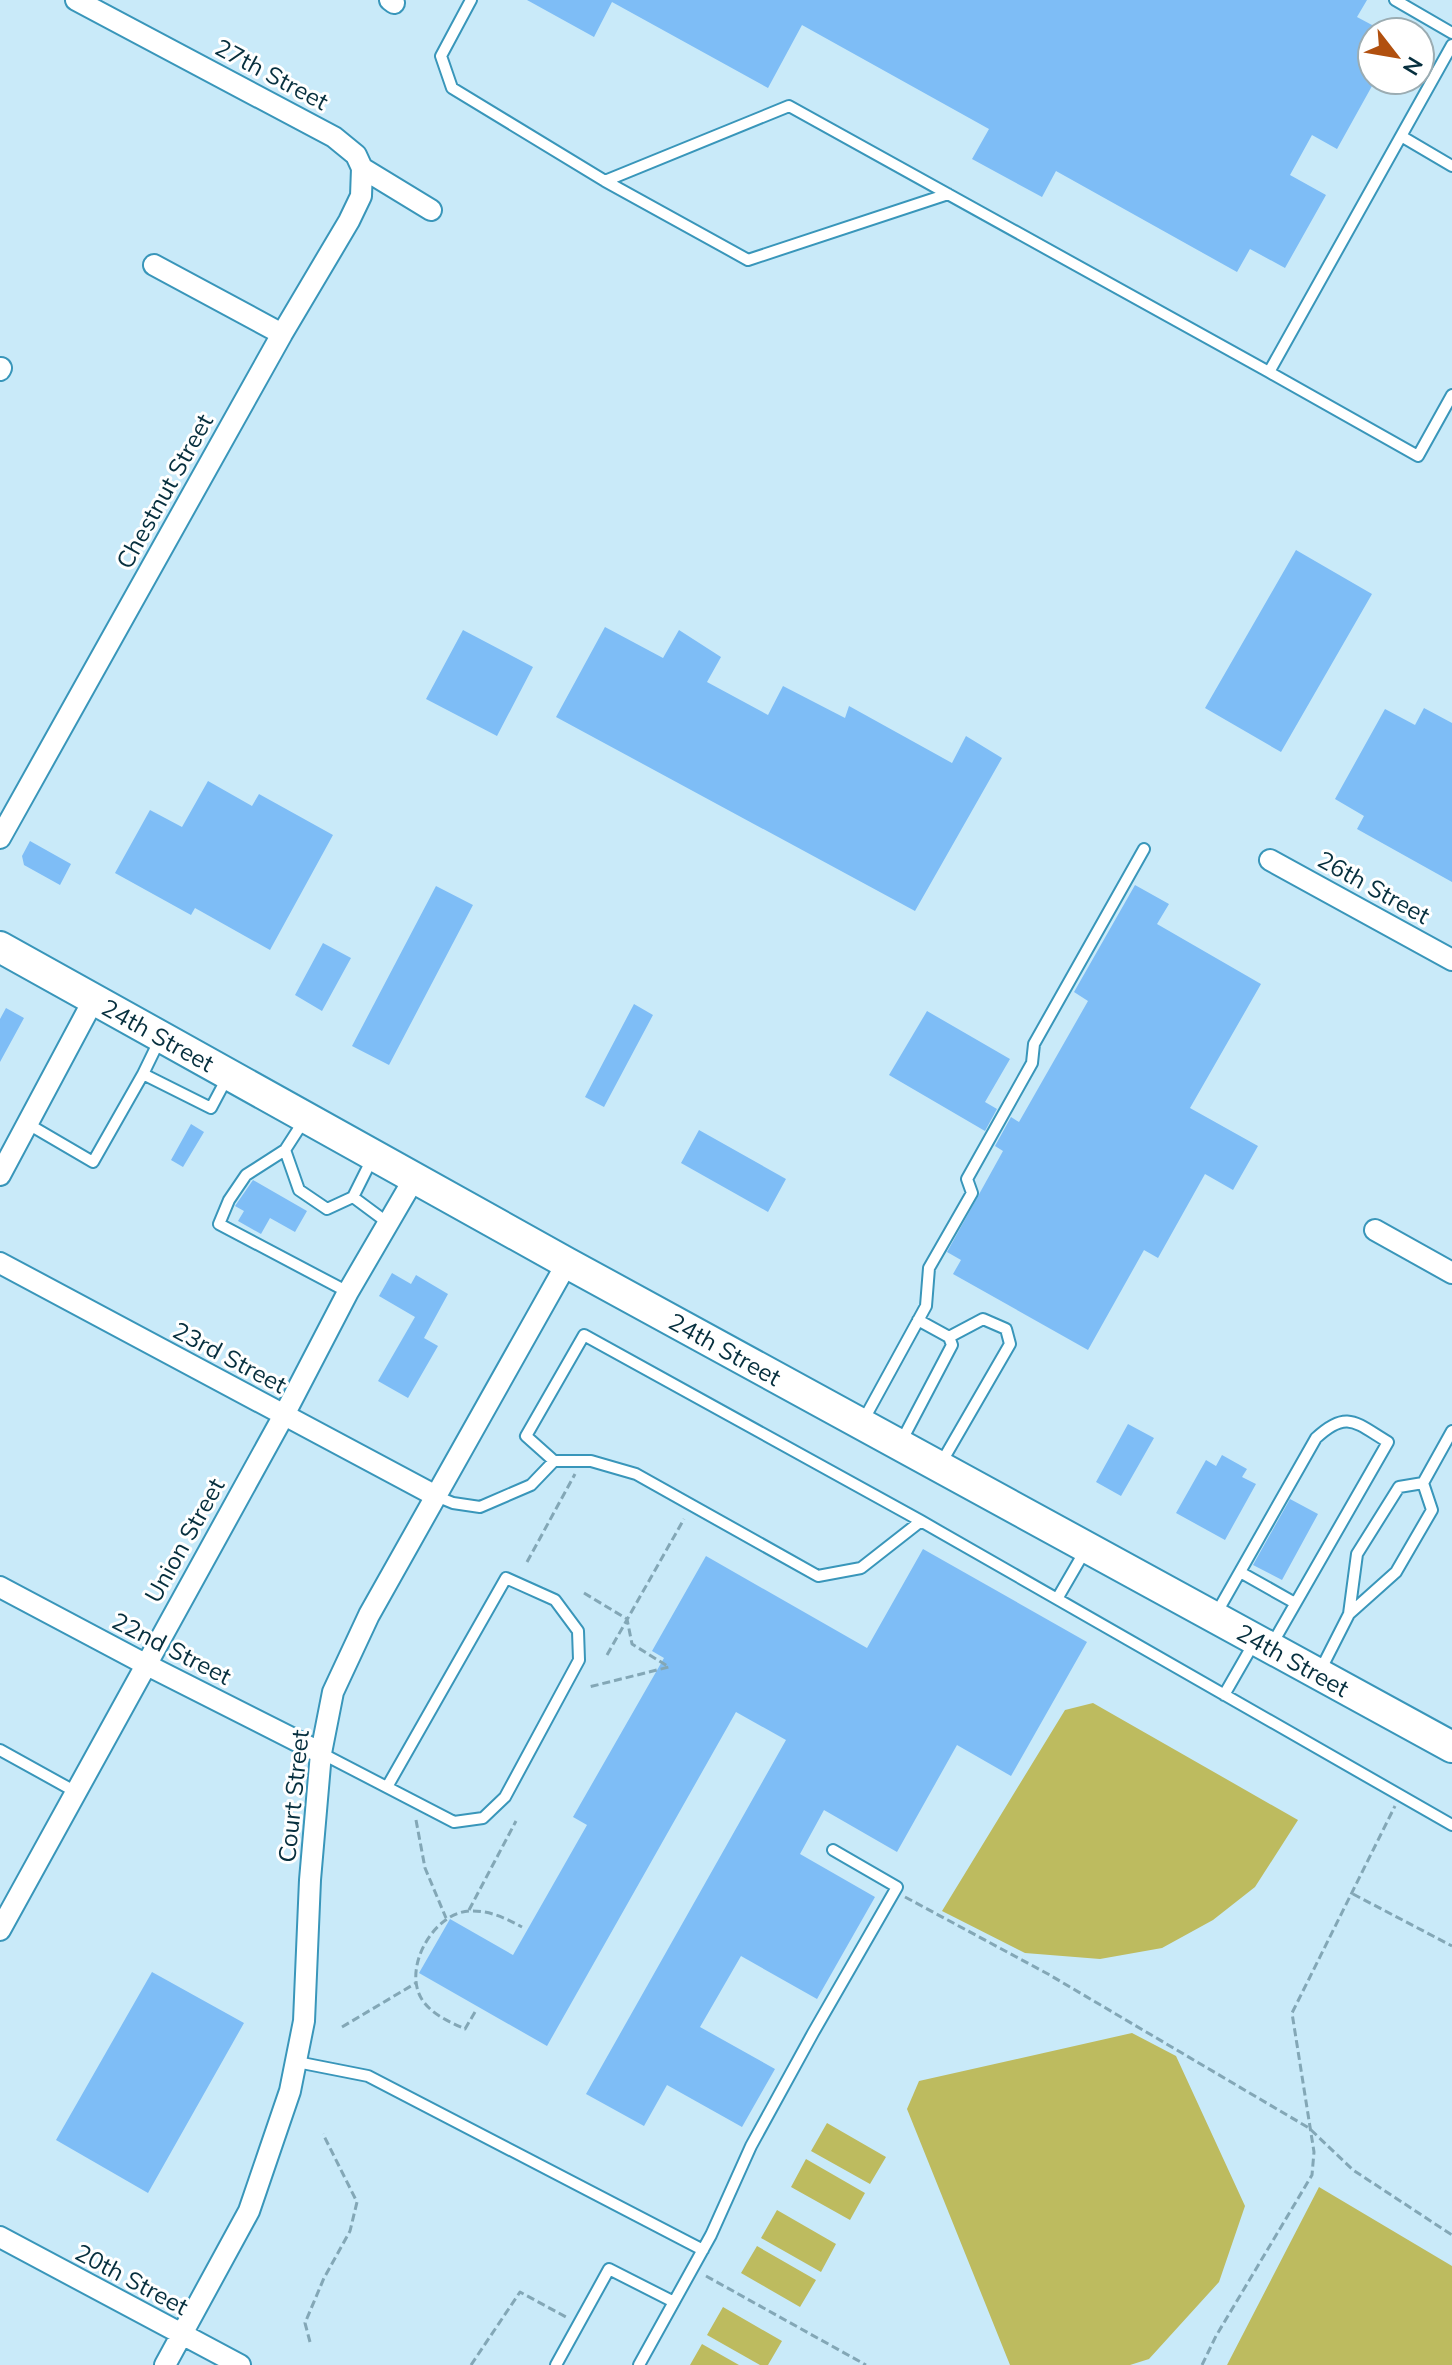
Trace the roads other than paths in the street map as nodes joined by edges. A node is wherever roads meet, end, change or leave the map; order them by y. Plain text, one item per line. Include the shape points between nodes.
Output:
1 (76, 0) edge
2 (471, 0) edge
3 (1395, 0) edge
4 (1452, 33) edge
5 (1452, 45) edge
6 (1401, 136) junction
7 (1452, 166) edge
8 (362, 168) junction
9 (605, 181) junction
10 (948, 194) junction
11 (431, 210) dead end
12 (154, 265) dead end
13 (282, 334) junction
14 (1269, 372) junction
15 (1452, 395) edge
16 (0, 838) edge
17 (1144, 849) dead end
18 (1270, 860) dead end
19 (0, 947) edge
20 (1452, 960) edge
21 (94, 999) junction
22 (162, 1036) junction
23 (143, 1074) junction
24 (229, 1074) junction
25 (307, 1117) junction
26 (28, 1124) junction
27 (285, 1150) junction
28 (375, 1155) junction
29 (0, 1175) edge
30 (415, 1177) junction
31 (353, 1197) junction
32 (388, 1223) junction
33 (1375, 1230) dead end
34 (0, 1263) edge
35 (567, 1263) junction
36 (1452, 1273) edge
37 (348, 1292) junction
38 (918, 1320) junction
39 (949, 1337) junction
40 (284, 1415) junction
41 (862, 1423) junction
42 (1452, 1431) edge
43 (900, 1444) junction
44 (554, 1461) junction
45 (939, 1466) junction
46 (1423, 1483) junction
47 (436, 1496) junction
48 (921, 1521) junction
49 (1087, 1547) junction
50 (1240, 1572) junction
51 (0, 1587) edge
52 (1057, 1599) junction
53 (1295, 1603) junction
54 (1349, 1614) junction
55 (1215, 1617) junction
56 (1263, 1644) junction
57 (145, 1664) junction
58 (1318, 1674) junction
59 (1224, 1695) junction
60 (1452, 1747) edge
61 (0, 1750) edge
62 (321, 1753) junction
63 (387, 1787) junction
64 (76, 1792) junction
65 (1452, 1825) edge
66 (833, 1850) dead end
67 (2, 1919) edge
68 (297, 2062) junction
69 (0, 2237) edge
70 (703, 2250) junction
71 (674, 2302) junction
72 (181, 2335) junction
73 (165, 2365) edge
74 (240, 2365) edge
75 (556, 2365) edge
76 (639, 2365) edge

1 - 8 street, 27th Street via 334,137 356,155
2 - 9 lane via 441,56 452,88
3 - 4 lane
5 - 6 lane
6 - 7 lane
6 - 14 lane
8 - 11 street, 27th Street
8 - 13 street, Chestnut Street via 361,196 349,221
9 - 10 lane via 748,260
9 - 10 lane via 789,106
10 - 14 lane
12 - 13 street
13 - 16 street, Chestnut Street
14 - 15 lane via 1418,456
17 - 38 lane via 1034,1044 1032,1063 967,1179 972,1193 929,1268 926,1306
18 - 20 street, 26th Street
19 - 21 street, 24th Street
21 - 22 street, 24th Street
21 - 26 street
22 - 23 lane
22 - 24 street, 24th Street
23 - 24 lane via 211,1108
23 - 26 lane via 93,1162
24 - 25 street, 24th Street
25 - 27 lane
25 - 28 street, 24th Street
26 - 29 street
27 - 31 lane via 299,1190 327,1209
27 - 37 lane via 246,1175 219,1224
28 - 30 street, 24th Street
28 - 31 lane
30 - 32 street, Union Street
30 - 35 street, 24th Street
31 - 32 lane
32 - 37 street, Union Street
33 - 36 street
34 - 40 street, 23rd Street
35 - 41 street, 24th Street
35 - 47 street, Court Street
37 - 40 street, Union Street
38 - 39 lane
38 - 41 lane
39 - 43 lane via 952,1345
39 - 45 lane via 983,1319 1006,1329 1010,1344
40 - 47 street, 23rd Street
40 - 57 street, Union Street
41 - 43 street, 24th Street
42 - 46 lane
43 - 45 street, 24th Street
44 - 47 lane via 531,1485 480,1507
44 - 48 lane via 591,1461 636,1474 818,1576 861,1568
44 - 48 lane via 526,1436 584,1335
45 - 49 street, 24th Street
46 - 54 lane via 1432,1510 1396,1572
46 - 54 lane via 1399,1487 1357,1554
47 - 62 street, Court Street via 349,1653 333,1692
48 - 52 lane
49 - 52 lane
49 - 55 street, 24th Street
50 - 53 lane
50 - 53 lane via 1316,1438 1333,1423 1357,1424 1388,1442
50 - 55 lane
51 - 57 street, 22nd Street
52 - 59 lane
53 - 56 lane
54 - 58 lane
55 - 56 street, 24th Street
56 - 58 street, 24th Street
56 - 59 lane
57 - 62 street, 22nd Street
57 - 64 street, Union Street
58 - 60 street, 24th Street
59 - 65 lane
61 - 64 lane
62 - 63 lane
62 - 68 street, Court Street
63 - 63 lane via 454,1822 483,1818 505,1797 579,1660 578,1631 555,1600 506,1578
64 - 67 street, Union Street
66 - 70 lane via 897,1887 751,2146
68 - 70 lane via 368,2076
68 - 72 street, Court Street via 249,2211
69 - 72 street, 20th Street
70 - 71 lane
71 - 75 lane via 609,2269
71 - 76 lane
72 - 73 street, Court Street
72 - 74 street, 20th Street

